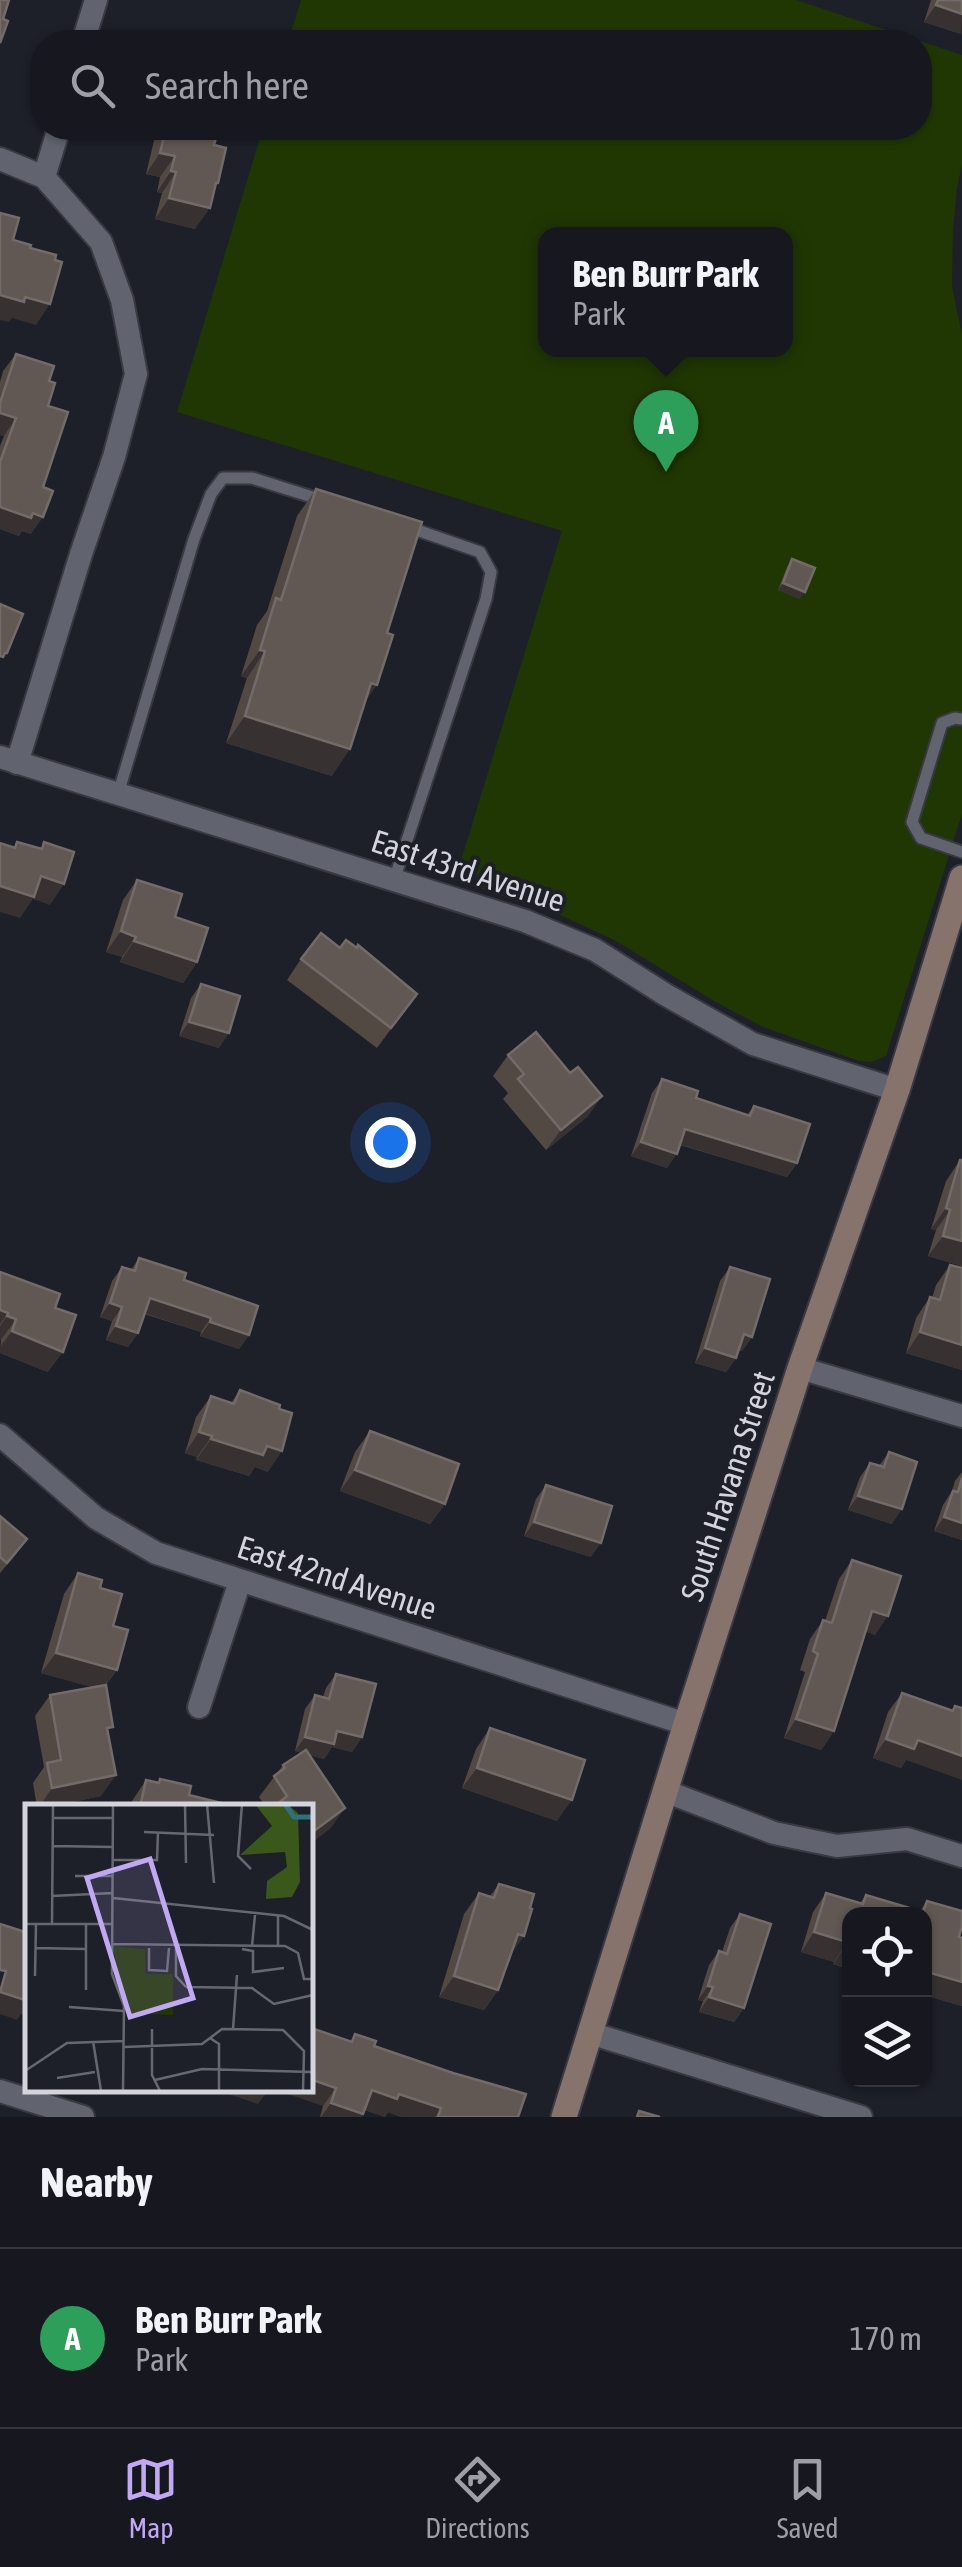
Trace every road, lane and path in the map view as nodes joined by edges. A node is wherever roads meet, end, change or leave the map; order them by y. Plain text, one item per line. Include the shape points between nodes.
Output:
1 (96, 0) edge
2 (87, 30) edge
3 (55, 140) edge
4 (0, 159) edge
5 (44, 177) junction
6 (339, 506) edge
7 (391, 522) edge
8 (962, 719) edge
9 (9, 760) edge
10 (118, 794) junction
11 (962, 852) edge
12 (962, 878) edge
13 (394, 880) junction
14 (897, 1090) junction
15 (800, 1368) junction
16 (962, 1416) edge
17 (0, 1435) edge
18 (240, 1581) junction
19 (199, 1706) dead end
20 (686, 1724) junction
21 (666, 1791) junction
22 (962, 1856) edge
23 (590, 2033) junction
24 (0, 2091) edge
25 (83, 2117) edge
26 (564, 2117) edge
27 (861, 2117) edge

1 - 2 street
3 - 5 street
4 - 5 street
5 - 9 street via 100,242 122,300 136,374 114,458
6 - 10 lane via 252,478 223,478 210,494
7 - 13 lane via 480,552 492,572
8 - 11 lane via 942,724 912,822 921,838
9 - 10 street, East 43rd Avenue
10 - 13 street, East 43rd Avenue
12 - 14 street, South Havana Street
13 - 14 street, East 43rd Avenue via 595,950 753,1044
14 - 15 street, South Havana Street
15 - 16 street
15 - 20 street, South Havana Street
17 - 18 street, East 42nd Avenue via 96,1518 156,1553
18 - 19 street
18 - 20 street, East 42nd Avenue
20 - 21 street, South Havana Street
21 - 22 street via 806,1840 838,1846 907,1839
21 - 23 street, South Havana Street
23 - 26 street, South Havana Street
23 - 27 street
24 - 25 street

